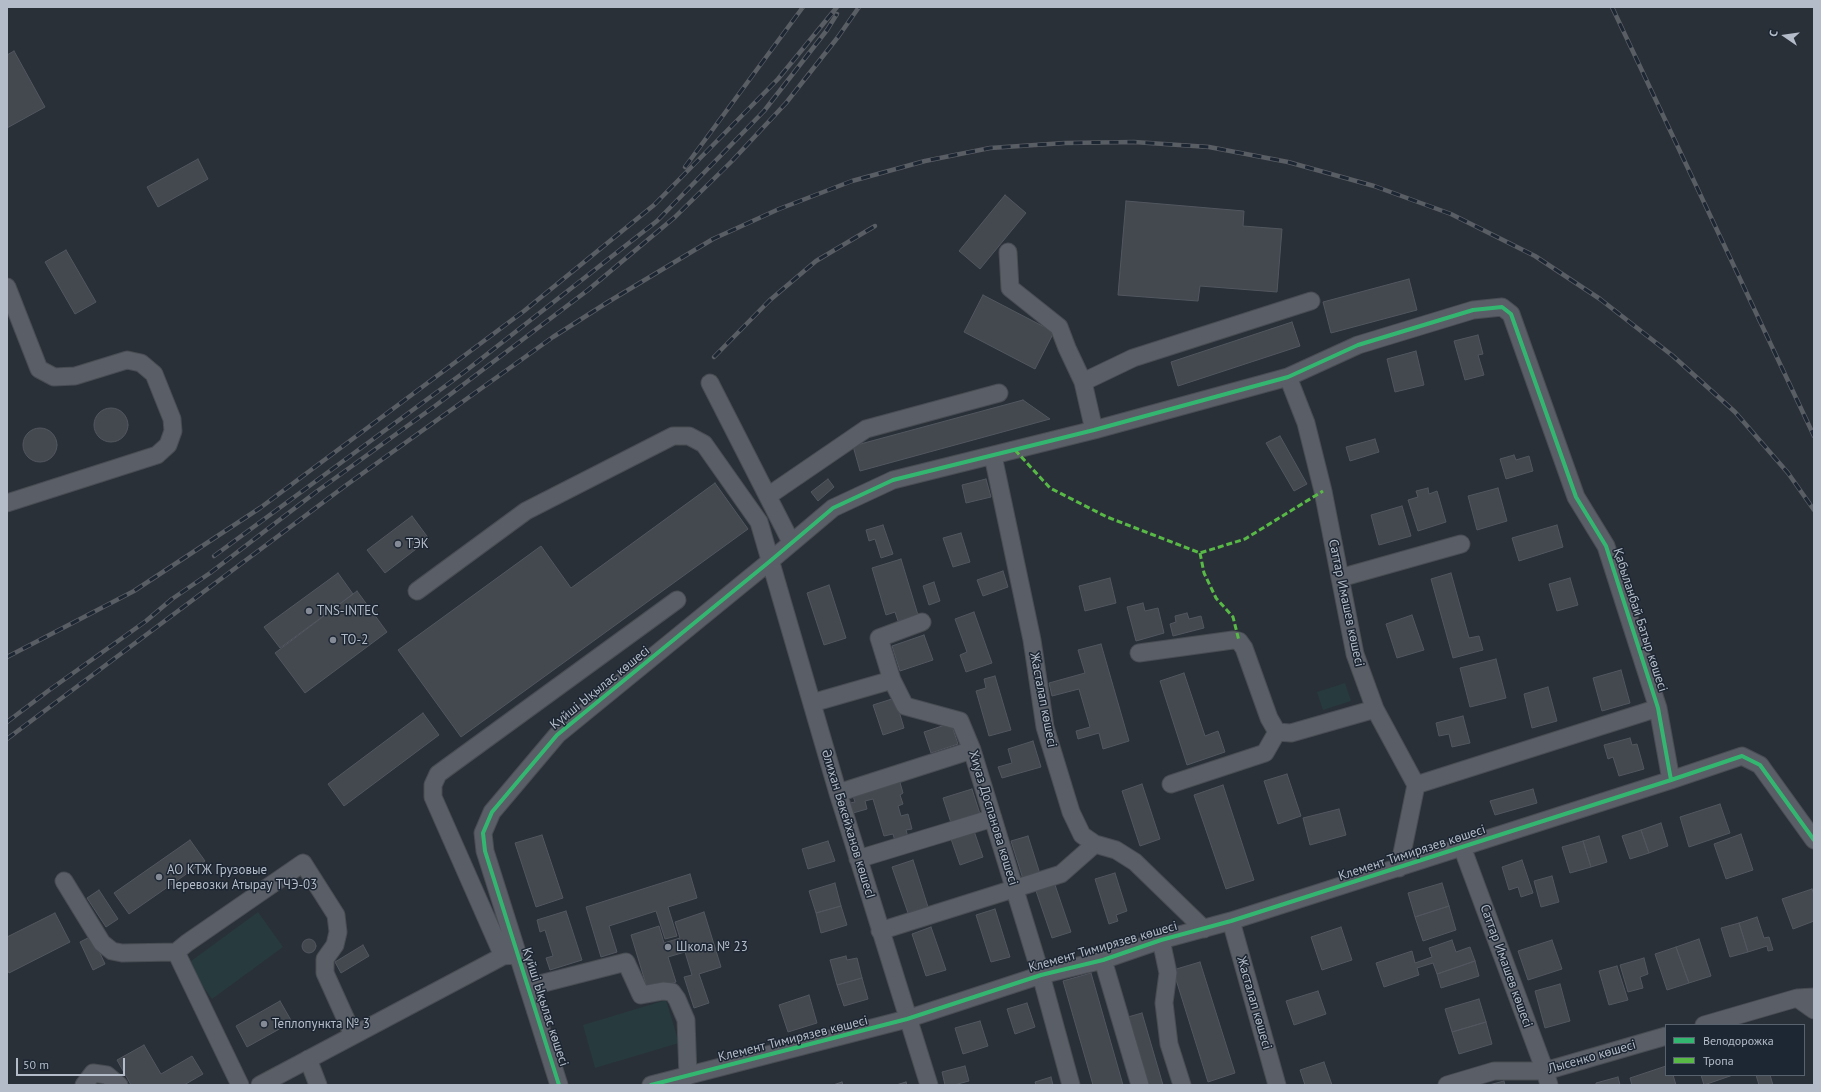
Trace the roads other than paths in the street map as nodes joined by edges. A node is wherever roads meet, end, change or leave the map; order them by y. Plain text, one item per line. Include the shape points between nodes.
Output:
1 (1008, 252) dead end
2 (7, 287) edge
3 (1311, 301) dead end
4 (1288, 377) junction
5 (1083, 382) junction
6 (710, 383) dead end
7 (999, 393) dead end
8 (1094, 430) junction
9 (993, 456) junction
10 (768, 496) junction
11 (7, 503) edge
12 (791, 542) junction
13 (1461, 544) dead end
14 (769, 562) junction
15 (1340, 578) junction
16 (417, 591) dead end
17 (677, 600) dead end
18 (922, 622) dead end
19 (1139, 653) dead end
20 (892, 680) junction
21 (812, 703) junction
22 (1658, 708) junction
23 (1375, 709) junction
24 (1277, 732) junction
25 (972, 750) junction
26 (1671, 780) junction
27 (1171, 784) dead end
28 (1416, 785) junction
29 (838, 793) junction
30 (993, 818) junction
31 (1814, 840) edge
32 (1095, 844) junction
33 (1462, 847) junction
34 (858, 859) junction
35 (1399, 868) junction
36 (64, 881) dead end
37 (1015, 889) junction
38 (1231, 921) junction
39 (1204, 929) junction
40 (880, 932) junction
41 (1161, 940) junction
42 (176, 952) junction
43 (510, 956) junction
44 (1103, 960) junction
45 (1041, 975) junction
46 (528, 987) junction
47 (1814, 997) edge
48 (1797, 998) junction
49 (1814, 1010) edge
50 (907, 1019) junction
51 (1707, 1024) edge
52 (353, 1035) junction
53 (1665, 1036) edge
54 (308, 1059) junction
55 (688, 1076) junction
56 (1547, 1078) edge
57 (84, 1085) edge
58 (119, 1085) edge
59 (240, 1085) edge
60 (260, 1085) edge
61 (318, 1085) edge
62 (559, 1085) edge
63 (652, 1085) edge
64 (929, 1085) edge
65 (1071, 1085) edge
66 (1140, 1085) edge
67 (1182, 1085) edge
68 (1278, 1085) edge
69 (1447, 1085) edge

1 - 5 street via 1010,288 1059,327
2 - 11 street via 39,369 54,377 74,376 127,360 141,363 154,374 172,419 173,431 168,445 157,456
3 - 5 street via 1133,358
4 - 8 street, Қабыланбай Батыр көшесі
4 - 15 street, Саттар Имашев көшесі via 1306,423 1323,491
4 - 22 street, Қабыланбай Батыр көшесі via 1358,346 1473,310 1502,307 1511,314 1576,497 1606,546
5 - 8 street
6 - 10 street
7 - 10 street via 866,429
8 - 9 street, Күйші Ықылас көшесі
9 - 12 street, Күйші Ықылас көшесі via 892,480 833,508
9 - 32 street, Жасталап көшесі via 1032,640 1045,727 1071,812 1082,834
10 - 12 street
12 - 14 street, Күйші Ықылас көшесі
13 - 15 street
14 - 16 street, Әлихан Бөкейханов көшесI via 759,522 704,444 689,436 673,436 526,511
14 - 21 street, Әлихан Бөкейханов көшесI
14 - 43 street, Күйші Ықылас көшесі via 557,735 492,812 483,833 485,851
15 - 23 street, Саттар Имашев көшесі via 1355,654
17 - 43 street via 438,774 433,785 433,797
18 - 20 street, Хиуаз Доспанова көшесі via 878,638
19 - 24 street via 1239,641
20 - 21 street
20 - 25 street, Хиуаз Доспанова көшесі via 905,706 960,721
21 - 29 street, Әлихан Бөкейханов көшесI
22 - 26 street, Қабыланбай Батыр көшесі
22 - 28 street
23 - 24 street via 1291,733
23 - 28 street, Саттар Имашев көшесі
24 - 27 street via 1265,753
25 - 29 street
25 - 30 street, Хиуаз Доспанова көшесі
26 - 31 street via 1742,756 1760,765
26 - 33 street, Клемент Тимирязев көшесі
28 - 35 street
29 - 34 street, Әлихан Бөкейханов көшесI
30 - 34 street
30 - 37 street, Хиуаз Доспанова көшесі
32 - 37 street via 1061,874
32 - 39 street, Жасталап көшесі via 1116,850 1135,862
33 - 35 street, Клемент Тимирязев көшесі
33 - 56 street, Саттар Имашев көшесі
34 - 40 street, Әлихан Бөкейханов көшесI
35 - 38 street, Клемент Тимирязев көшесі
36 - 42 street via 102,943 112,951
37 - 40 street
37 - 45 street, Хиуаз Доспанова көшесі
38 - 39 street, Клемент Тимирязев көшесі
38 - 68 street, Жасталап көшесі
39 - 41 street, Клемент Тимирязев көшесі
40 - 50 street, Әлихан Бөкейханов көшесI
41 - 44 street, Клемент Тимирязев көшесі
41 - 67 street via 1168,973 1164,1003 1169,1044
42 - 52 street via 303,863 336,915 338,932 335,945 325,959 325,973
42 - 59 street
43 - 46 street, Күйші Ықылас көшесі
43 - 52 street
44 - 45 street, Клемент Тимирязев көшесі
44 - 66 street
45 - 50 street, Клемент Тимирязев көшесі
45 - 65 street, Хиуаз Доспанова көшесі
46 - 55 street via 626,962 641,995 663,991 672,992 677,999 686,1020
46 - 62 street, Күйші Ықылас көшесі
47 - 48 street
48 - 49 street
48 - 51 street
50 - 55 street, Клемент Тимирязев көшесі
50 - 64 street, Әлихан Бөкейханов көшесI
52 - 54 street
53 - 56 street, Лысенко көшесі
54 - 60 street
54 - 61 street
55 - 63 street, Клемент Тимирязев көшесі
56 - 69 street, Лысенко көшесі via 1494,1071
57 - 58 street via 93,1073 107,1075

